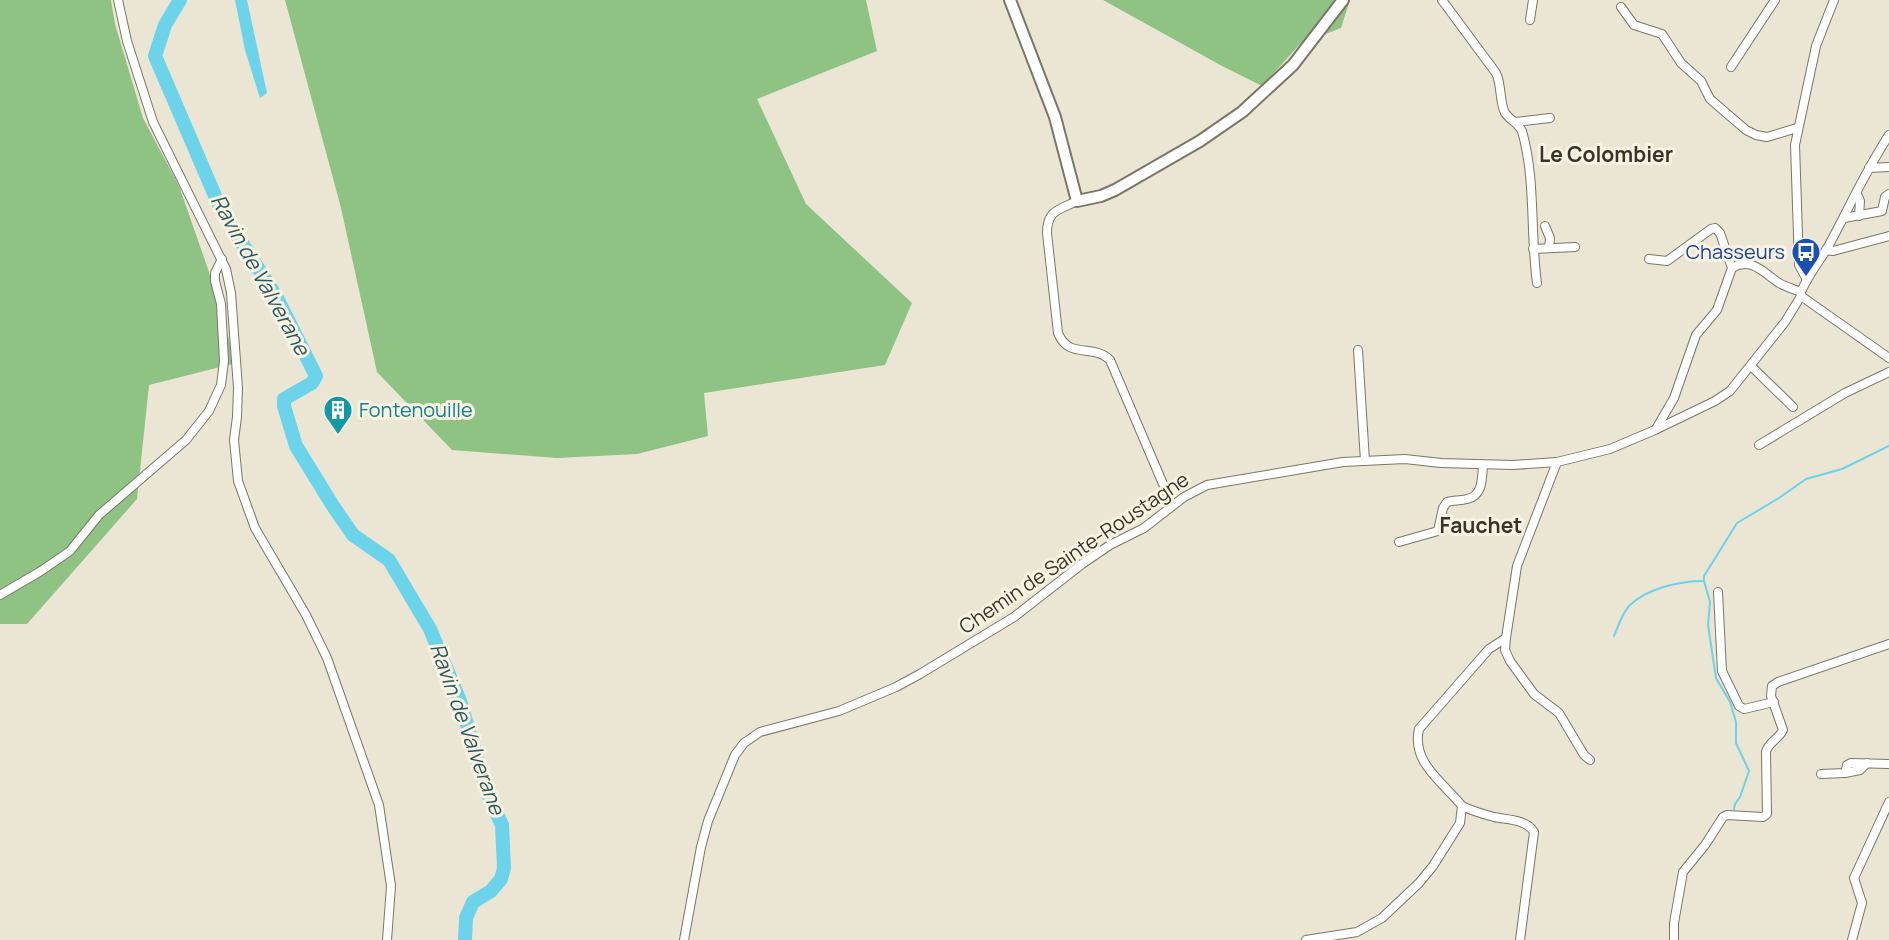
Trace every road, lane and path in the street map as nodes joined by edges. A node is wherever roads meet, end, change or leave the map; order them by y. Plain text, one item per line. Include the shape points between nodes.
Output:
1 (118, 0) edge
2 (1011, 0) edge
3 (1342, 0) edge
4 (1442, 0) edge
5 (1533, 0) edge
6 (1775, 0) edge
7 (1834, 0) edge
8 (1621, 7) dead end
9 (1530, 20) dead end
10 (1731, 67) dead end
11 (1550, 118) dead end
12 (1515, 122) junction
13 (1797, 128) junction
14 (1889, 135) edge
15 (1889, 167) edge
16 (1869, 168) junction
17 (1857, 194) junction
18 (1889, 194) edge
19 (1077, 201) junction
20 (1859, 216) junction
21 (1844, 218) junction
22 (1545, 226) dead end
23 (1889, 236) edge
24 (1575, 247) dead end
25 (1549, 248) junction
26 (1533, 249) junction
27 (1827, 250) junction
28 (222, 259) junction
29 (1649, 259) dead end
30 (1732, 268) junction
31 (1806, 278) junction
32 (1537, 283) dead end
33 (1801, 294) junction
34 (1358, 351) dead end
35 (1889, 358) edge
36 (1751, 366) junction
37 (1889, 372) edge
38 (1793, 407) dead end
39 (1655, 430) junction
40 (1759, 445) dead end
41 (1365, 460) junction
42 (1557, 462) junction
43 (1483, 465) junction
44 (1172, 505) junction
45 (1399, 542) dead end
46 (1718, 592) dead end
47 (0, 595) edge
48 (1506, 638) junction
49 (1889, 644) edge
50 (1774, 702) junction
51 (1590, 760) dead end
52 (1889, 764) edge
53 (1821, 774) dead end
54 (1889, 802) edge
55 (1462, 806) junction
56 (387, 940) edge
57 (684, 940) edge
58 (1306, 940) edge
59 (1521, 940) edge
60 (1674, 940) edge
61 (1852, 940) edge

1 - 28 street via 153,122
2 - 19 street via 1055,117
3 - 19 street via 1293,65 1231,121 1115,190
4 - 12 street via 1496,73 1504,111
5 - 9 street
6 - 10 street
7 - 13 street via 1818,39
8 - 13 street via 1634,25 1662,34 1681,63 1701,81 1710,99 1751,133 1767,137
11 - 12 street
12 - 26 street via 1522,131 1528,157
13 - 31 street via 1798,251
14 - 16 street
15 - 16 street
16 - 17 street
17 - 20 street
17 - 21 street
18 - 20 street via 1883,210
19 - 44 street via 1053,213 1047,222 1058,333 1070,348 1098,352 1110,360
20 - 21 street
21 - 27 street
22 - 25 street via 1550,236
23 - 27 street
24 - 25 street
25 - 26 street
26 - 32 street
27 - 31 street
28 - 47 street via 214,281 221,304 224,361 221,385 209,411 186,440 99,515 70,551
28 - 56 street via 231,293 235,344 238,388 234,440 238,480 255,528 327,658 379,805 392,899
29 - 30 street via 1667,261 1715,228
30 - 33 street via 1740,264 1756,266
30 - 39 street via 1717,310 1696,335 1674,398
31 - 33 street, Chemin de Sainte-Roustagne
33 - 35 street
33 - 36 street, Chemin de Sainte-Roustagne
34 - 41 street
36 - 38 street
36 - 39 street, Chemin de Sainte-Roustagne via 1722,398
37 - 40 street via 1845,393
39 - 42 street, Chemin de Sainte-Roustagne via 1610,449
41 - 43 street, Chemin de Sainte-Roustagne
41 - 44 street, Chemin de Sainte-Roustagne via 1207,485
42 - 43 street, Chemin de Sainte-Roustagne
42 - 48 street via 1517,566
43 - 45 street via 1478,492 1470,498 1447,502 1438,531
44 - 57 street, Chemin de Sainte-Roustagne via 1144,528 1082,564 1014,617 920,674 839,711 760,732 744,743 730,764 708,821
46 - 50 street via 1722,671 1739,706 1744,709
48 - 51 street via 1505,650 1510,661 1534,694 1559,713
48 - 55 street via 1489,649 1419,729 1418,743 1428,768
49 - 50 street via 1778,682 1771,688
50 - 60 street via 1783,730 1767,748 1767,814 1723,817 1683,872
52 - 53 street via 1849,763 1845,773
54 - 61 street via 1854,878 1862,903
55 - 58 street via 1460,823 1433,866 1382,918 1357,932
55 - 59 street via 1522,822 1534,832

